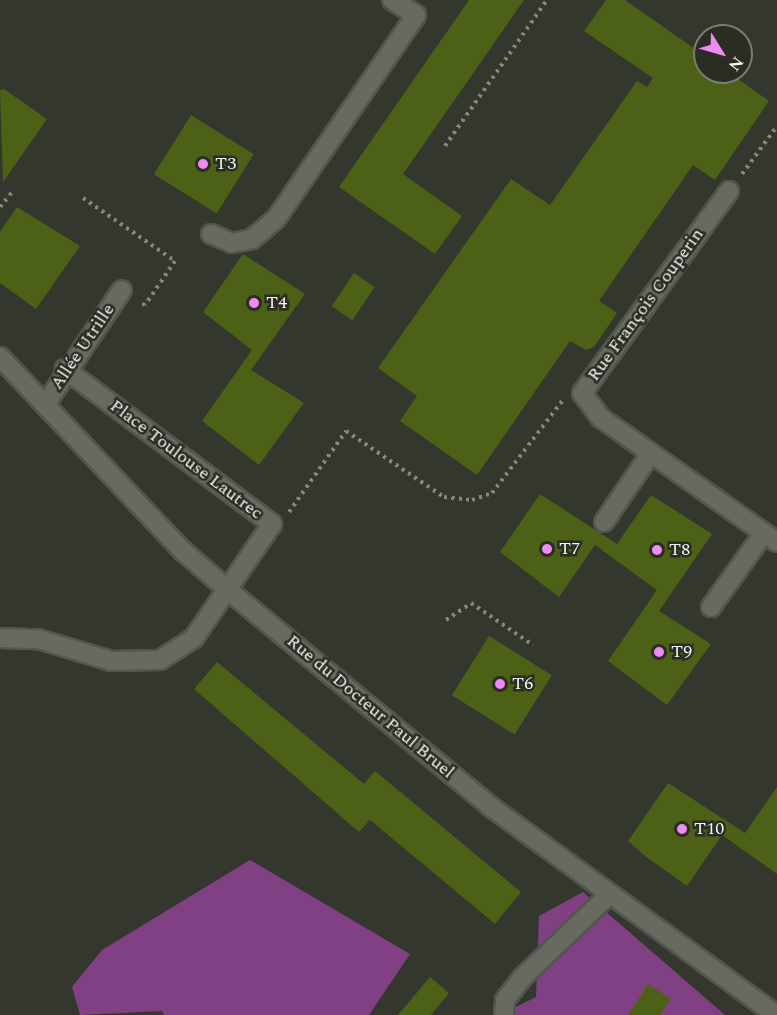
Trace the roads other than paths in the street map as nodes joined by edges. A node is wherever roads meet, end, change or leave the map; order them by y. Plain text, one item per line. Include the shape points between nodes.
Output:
1 (392, 0) edge
2 (729, 191) road end
3 (211, 234) dead end
4 (122, 290) road end
5 (0, 357) edge
6 (65, 369) junction
7 (45, 405) junction
8 (651, 453) junction
9 (604, 522) dead end
10 (770, 538) edge
11 (228, 590) junction
12 (711, 607) dead end
13 (0, 638) edge
14 (609, 895) junction
15 (504, 1015) edge
16 (776, 1015) edge

1 - 3 street via 416,15 276,219 252,238 232,243
2 - 8 street, Rue François Couperin via 582,393 601,418
4 - 6 street, Allée Utrille
5 - 7 street, Rue du Docteur Paul Bruel
6 - 7 street, Allée Utrille
6 - 11 street, Place Toulouse Lautrec via 273,524
7 - 11 street, Rue du Docteur Paul Bruel via 183,551
8 - 9 street
8 - 10 street, Rue François Couperin
10 - 12 street
11 - 13 street, Place Toulouse Lautrec via 194,638 160,660 111,660 38,639
11 - 14 street, Rue du Docteur Paul Bruel via 492,807
14 - 15 street via 522,978 505,1000
14 - 16 street, Rue du Docteur Paul Bruel

